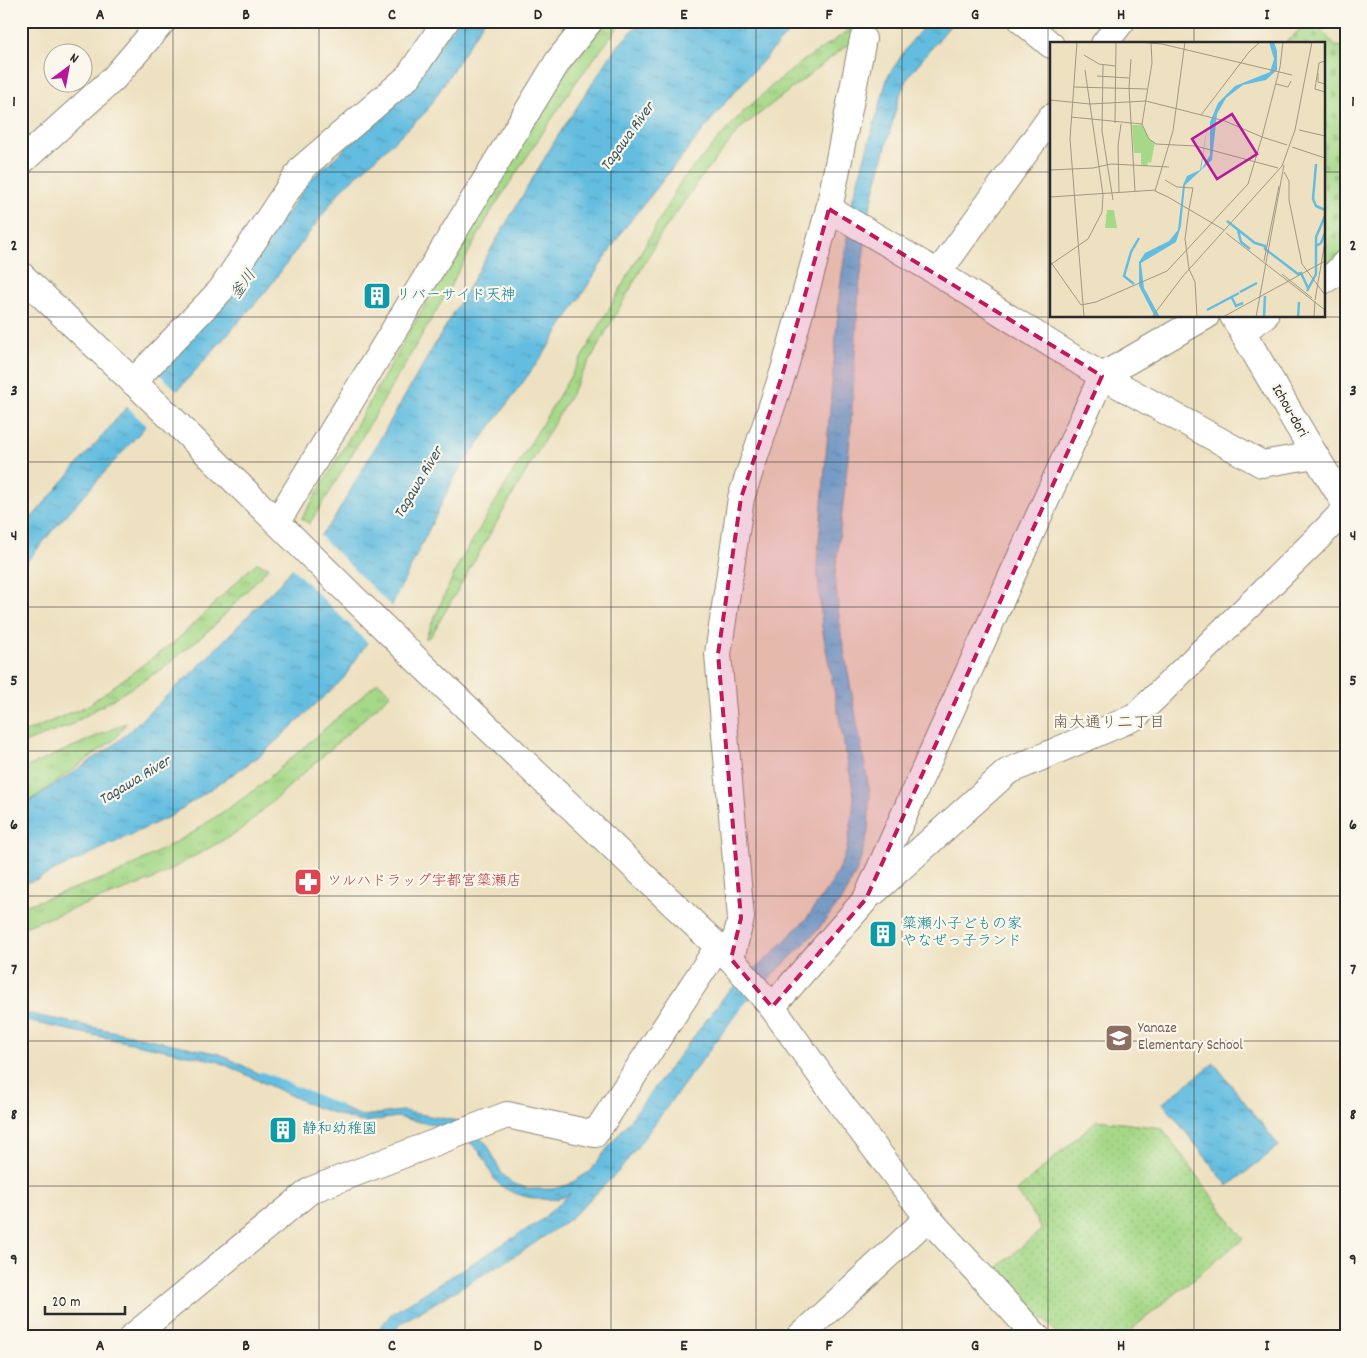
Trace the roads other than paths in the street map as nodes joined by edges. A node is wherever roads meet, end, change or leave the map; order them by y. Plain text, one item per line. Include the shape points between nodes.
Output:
1 (162, 21) edge
2 (446, 21) edge
3 (590, 21) edge
4 (1022, 21) edge
5 (1122, 21) edge
6 (863, 39) dead end
7 (1106, 42) edge
8 (1050, 44) edge
9 (1050, 118) edge
10 (21, 162) edge
11 (829, 209) junction
12 (1346, 262) edge
13 (938, 273) junction
14 (21, 275) edge
15 (1324, 280) edge
16 (1203, 318) edge
17 (1258, 318) edge
18 (1238, 324) edge
19 (1102, 376) junction
20 (136, 385) junction
21 (1314, 455) junction
22 (1346, 505) edge
23 (1346, 510) edge
24 (282, 527) junction
25 (866, 899) junction
26 (725, 953) junction
27 (772, 1007) junction
28 (928, 1218) junction
29 (132, 1337) edge
30 (799, 1337) edge
31 (1037, 1337) edge

1 - 10 street via 114,78
2 - 20 street via 408,77 302,168 221,290
3 - 24 street via 558,61
4 - 8 street
5 - 7 street
6 - 11 street
9 - 13 street
11 - 13 street
11 - 26 street via 784,370 742,498 718,654 741,918
12 - 15 street
13 - 19 street
14 - 20 street
16 - 19 street
17 - 18 street
18 - 21 street, Ichou-dori
19 - 21 street via 1262,464
19 - 25 street
20 - 24 street
21 - 22 street, Ichou-dori
23 - 25 street via 1136,717 1007,772
24 - 26 street
25 - 27 street
26 - 27 street
26 - 29 street via 595,1134 507,1115 311,1190
27 - 28 street
28 - 30 street
28 - 31 street

